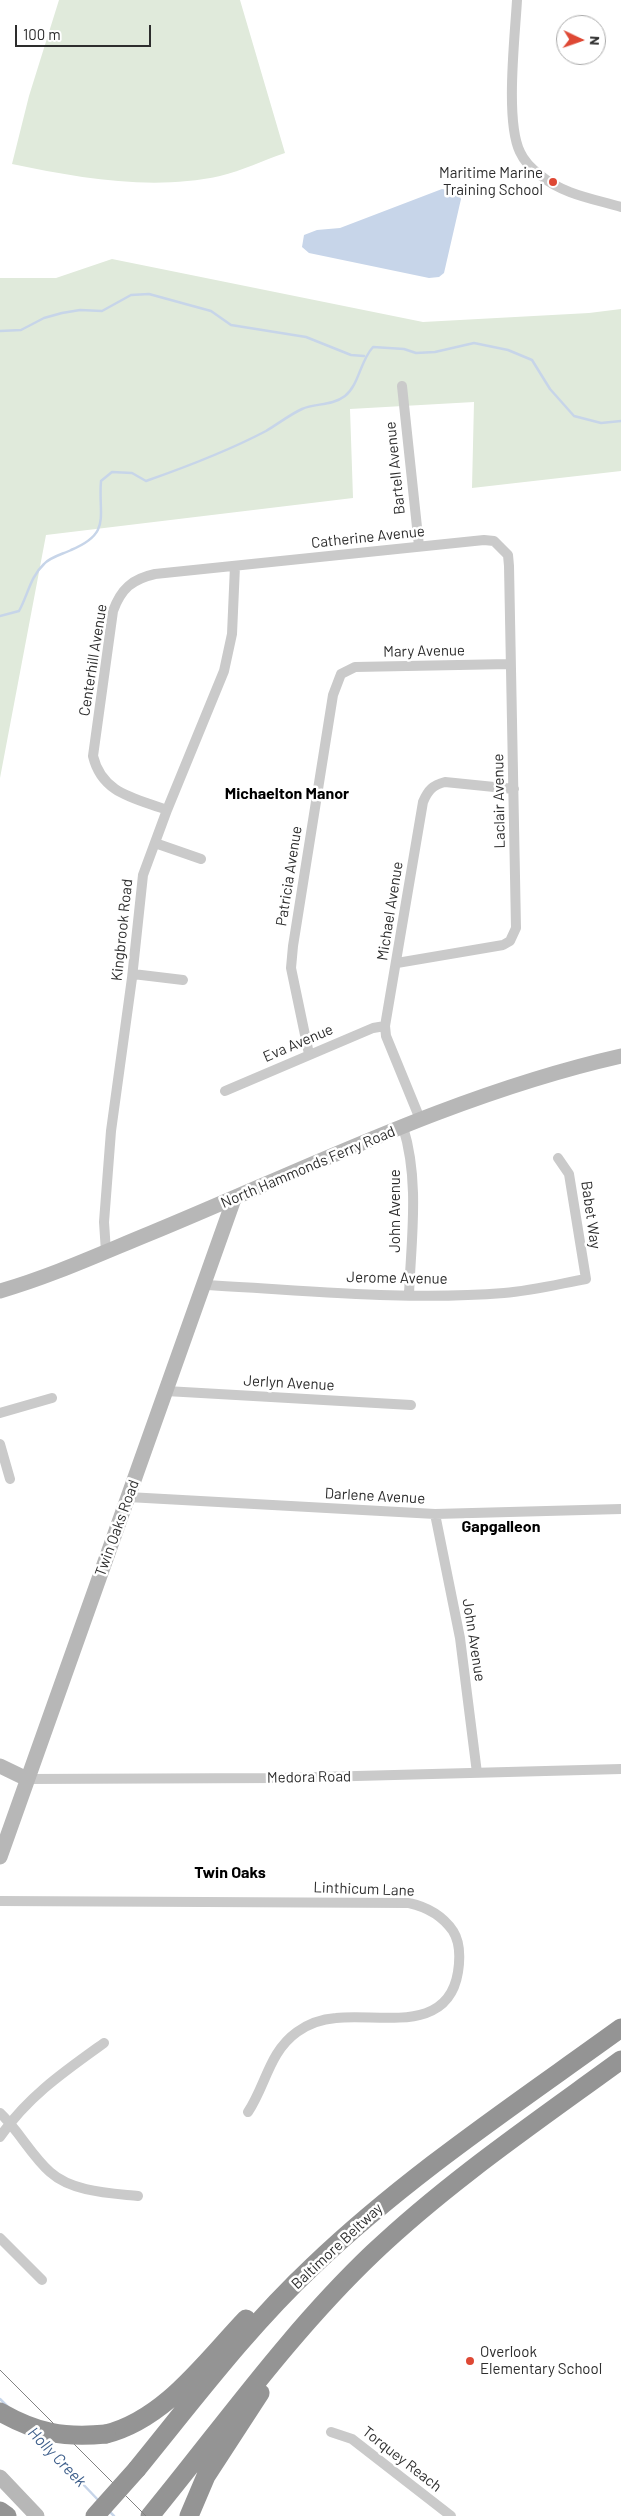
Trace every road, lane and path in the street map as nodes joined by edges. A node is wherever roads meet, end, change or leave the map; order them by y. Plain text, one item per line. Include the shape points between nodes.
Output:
1 (517, 0) edge
2 (621, 206) edge
3 (402, 386) dead end
4 (419, 546) junction
5 (501, 546) joint
6 (235, 566) junction
7 (510, 664) junction
8 (341, 674) joint
9 (514, 789) junction
10 (167, 810) junction
11 (156, 843) junction
12 (201, 860) dead end
13 (397, 963) junction
14 (133, 974) junction
15 (183, 980) dead end
16 (385, 1026) junction
17 (309, 1054) junction
18 (621, 1056) edge
19 (225, 1091) dead end
20 (420, 1119) junction
21 (403, 1127) junction
22 (558, 1158) dead end
23 (234, 1199) junction
24 (106, 1252) junction
25 (586, 1279) joint
26 (205, 1285) junction
27 (0, 1291) edge
28 (410, 1295) junction
29 (166, 1391) junction
30 (52, 1398) dead end
31 (411, 1405) dead end
32 (0, 1413) edge
33 (0, 1444) edge
34 (10, 1479) dead end
35 (128, 1497) junction
36 (621, 1510) edge
37 (435, 1514) junction
38 (0, 1766) edge
39 (621, 1769) edge
40 (477, 1773) junction
41 (27, 1779) junction
42 (0, 1856) edge
43 (0, 1901) edge
44 (621, 2028) edge
45 (104, 2044) dead end
46 (621, 2060) edge
47 (248, 2112) dead end
48 (0, 2113) edge
49 (10, 2123) junction
50 (0, 2137) edge
51 (432, 2166) junction
52 (138, 2196) dead end
53 (0, 2238) edge
54 (42, 2280) dead end
55 (295, 2334) junction
56 (0, 2412) edge
57 (331, 2432) dead end
58 (138, 2469) junction
59 (0, 2477) edge
60 (0, 2501) edge
61 (0, 2511) edge
62 (7, 2516) edge
63 (14, 2516) edge
64 (37, 2516) edge
65 (96, 2516) edge
66 (100, 2516) edge
67 (150, 2516) edge
68 (189, 2516) edge
69 (451, 2516) edge

1 - 2 street via 513,114 520,153 541,176 560,187
3 - 4 street, Bartell Avenue
4 - 5 street, Catherine Avenue via 484,540 494,540
4 - 6 street, Catherine Avenue
5 - 7 street, Laclair Avenue via 508,555 510,566
6 - 10 street, Kingbrook Road via 232,634 224,671
6 - 10 street, Centerhill Avenue via 140,577 118,597 113,611 93,756 100,776 112,788
7 - 8 street, Mary Avenue via 356,667
7 - 9 street, Laclair Avenue
8 - 17 street, Patricia Avenue via 333,695 291,968
9 - 13 street, Michael Avenue via 445,782 427,792
9 - 13 street, Laclair Avenue via 514,934 503,945
10 - 11 street, Kingbrook Road
11 - 12 street
11 - 14 street, Kingbrook Road via 143,875
13 - 16 street, Michael Avenue
14 - 15 street
14 - 24 street, Kingbrook Road via 111,1132 104,1222
16 - 17 street, Eva Avenue
16 - 20 street, Michael Avenue via 386,1036
17 - 19 street, Eva Avenue
18 - 20 street, North Hammonds Ferry Road via 518,1083
20 - 21 street, North Hammonds Ferry Road
21 - 23 street, North Hammonds Ferry Road
21 - 28 street, John Avenue via 413,1188
22 - 25 street, Babet Way via 569,1174
23 - 24 street, North Hammonds Ferry Road
23 - 26 street, Twin Oaks Road
24 - 27 street, North Hammonds Ferry Road
25 - 28 street, Jerome Avenue via 506,1293
26 - 28 street, Jerome Avenue
26 - 29 street, Twin Oaks Road
29 - 31 street, Jerlyn Avenue
29 - 35 street, Twin Oaks Road
30 - 32 street
33 - 34 street
35 - 37 street, Darlene Avenue
35 - 41 street, Twin Oaks Road
36 - 37 street, Darlene Avenue
37 - 40 street, John Avenue via 460,1638
38 - 41 street, Medora Road
39 - 40 street, Medora Road
40 - 41 street, Medora Road
41 - 42 street, Twin Oaks Road
43 - 47 street, Linthicum Lane via 409,1902 427,1907 446,1923 458,1944 460,1960 458,1974 446,1998 435,2008 412,2017 338,2017 322,2020 298,2032 276,2052
44 - 51 highway, Baltimore Beltway
45 - 49 street via 52,2080
46 - 55 highway, Baltimore Beltway via 444,2189 372,2254
48 - 49 street
49 - 50 street
49 - 52 street via 50,2173 64,2182
51 - 56 highway, bridge via 389,2194 304,2260 161,2407 133,2426 106,2434 58,2435 19,2423
51 - 58 highway, Baltimore Beltway via 359,2224 306,2273 249,2334
53 - 54 street
55 - 67 highway, Baltimore Beltway
55 - 68 highway via 206,2476
57 - 69 street, Torquey Reach via 352,2439
58 - 65 highway, bridge
58 - 66 highway, Baltimore Beltway, bridge
59 - 64 street
60 - 63 street
61 - 62 highway

